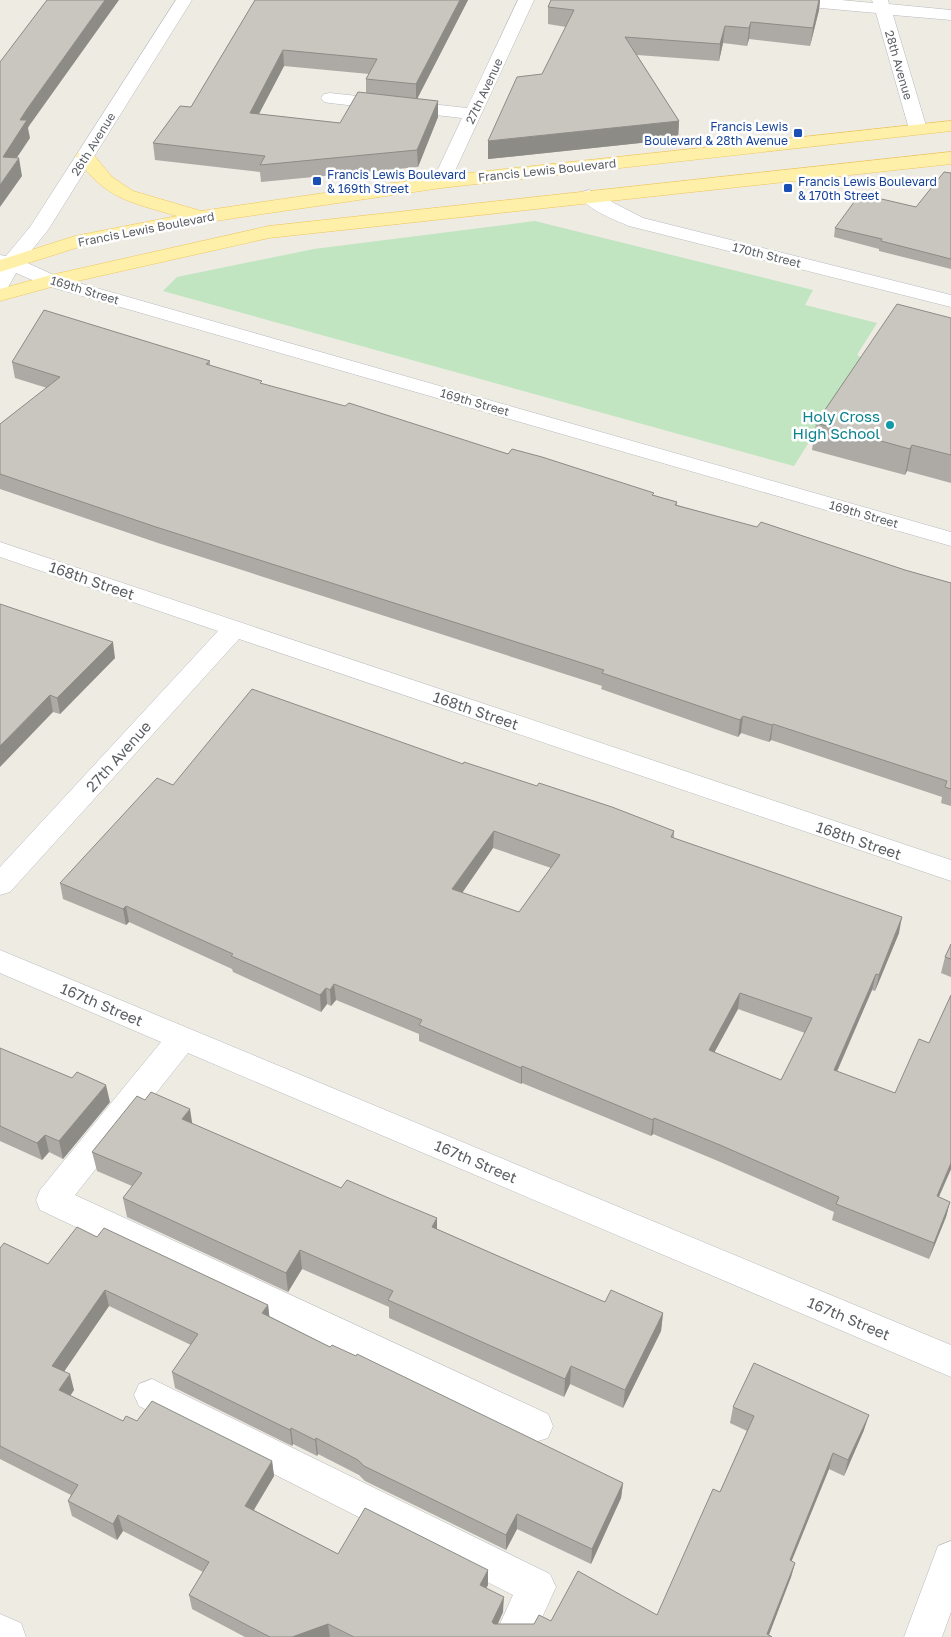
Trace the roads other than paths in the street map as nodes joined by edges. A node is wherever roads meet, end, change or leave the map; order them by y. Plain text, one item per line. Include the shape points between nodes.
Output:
1 (184, 0) edge
2 (526, 0) edge
3 (788, 0) edge
4 (881, 4) edge
5 (951, 15) edge
6 (330, 98) dead end
7 (474, 114) junction
8 (951, 126) edge
9 (918, 129) junction
10 (85, 157) junction
11 (951, 158) edge
12 (441, 182) junction
13 (589, 196) junction
14 (201, 217) junction
15 (4, 264) edge
16 (51, 281) junction
17 (0, 285) edge
18 (0, 295) edge
19 (951, 301) edge
20 (951, 539) edge
21 (0, 548) edge
22 (235, 628) junction
23 (951, 871) edge
24 (0, 885) edge
25 (0, 961) edge
26 (182, 1038) junction
27 (951, 1361) edge
28 (152, 1396) dead end
29 (535, 1426) dead end
30 (951, 1559) edge
31 (0, 1633) edge
32 (7, 1637) edge
33 (513, 1637) edge
34 (924, 1637) edge

1 - 10 street, 26th Avenue
2 - 7 street, 27th Avenue
3 - 4 street
4 - 5 street
4 - 9 street, 28th Avenue
6 - 7 street
7 - 12 street, 27th Avenue
8 - 9 main road, Francis Lewis Boulevard
9 - 12 main road, Francis Lewis Boulevard
10 - 14 main road via 105,181 126,195
10 - 15 street, 26th Avenue via 38,230
11 - 13 main road, Francis Lewis Boulevard
12 - 14 main road, Francis Lewis Boulevard
13 - 16 main road, Francis Lewis Boulevard via 269,232
13 - 19 street, 170th Street via 636,222
14 - 15 main road, Francis Lewis Boulevard via 75,242
15 - 16 street, 169th Street
15 - 17 street, 26th Avenue
16 - 18 main road, Francis Lewis Boulevard
16 - 20 street, 169th Street
21 - 22 street, 168th Street
22 - 23 street, 168th Street
22 - 24 street, 27th Avenue
25 - 26 street, 167th Street
26 - 27 street, 167th Street
26 - 29 street via 52,1200
28 - 33 street via 537,1587
30 - 34 street
31 - 32 street

